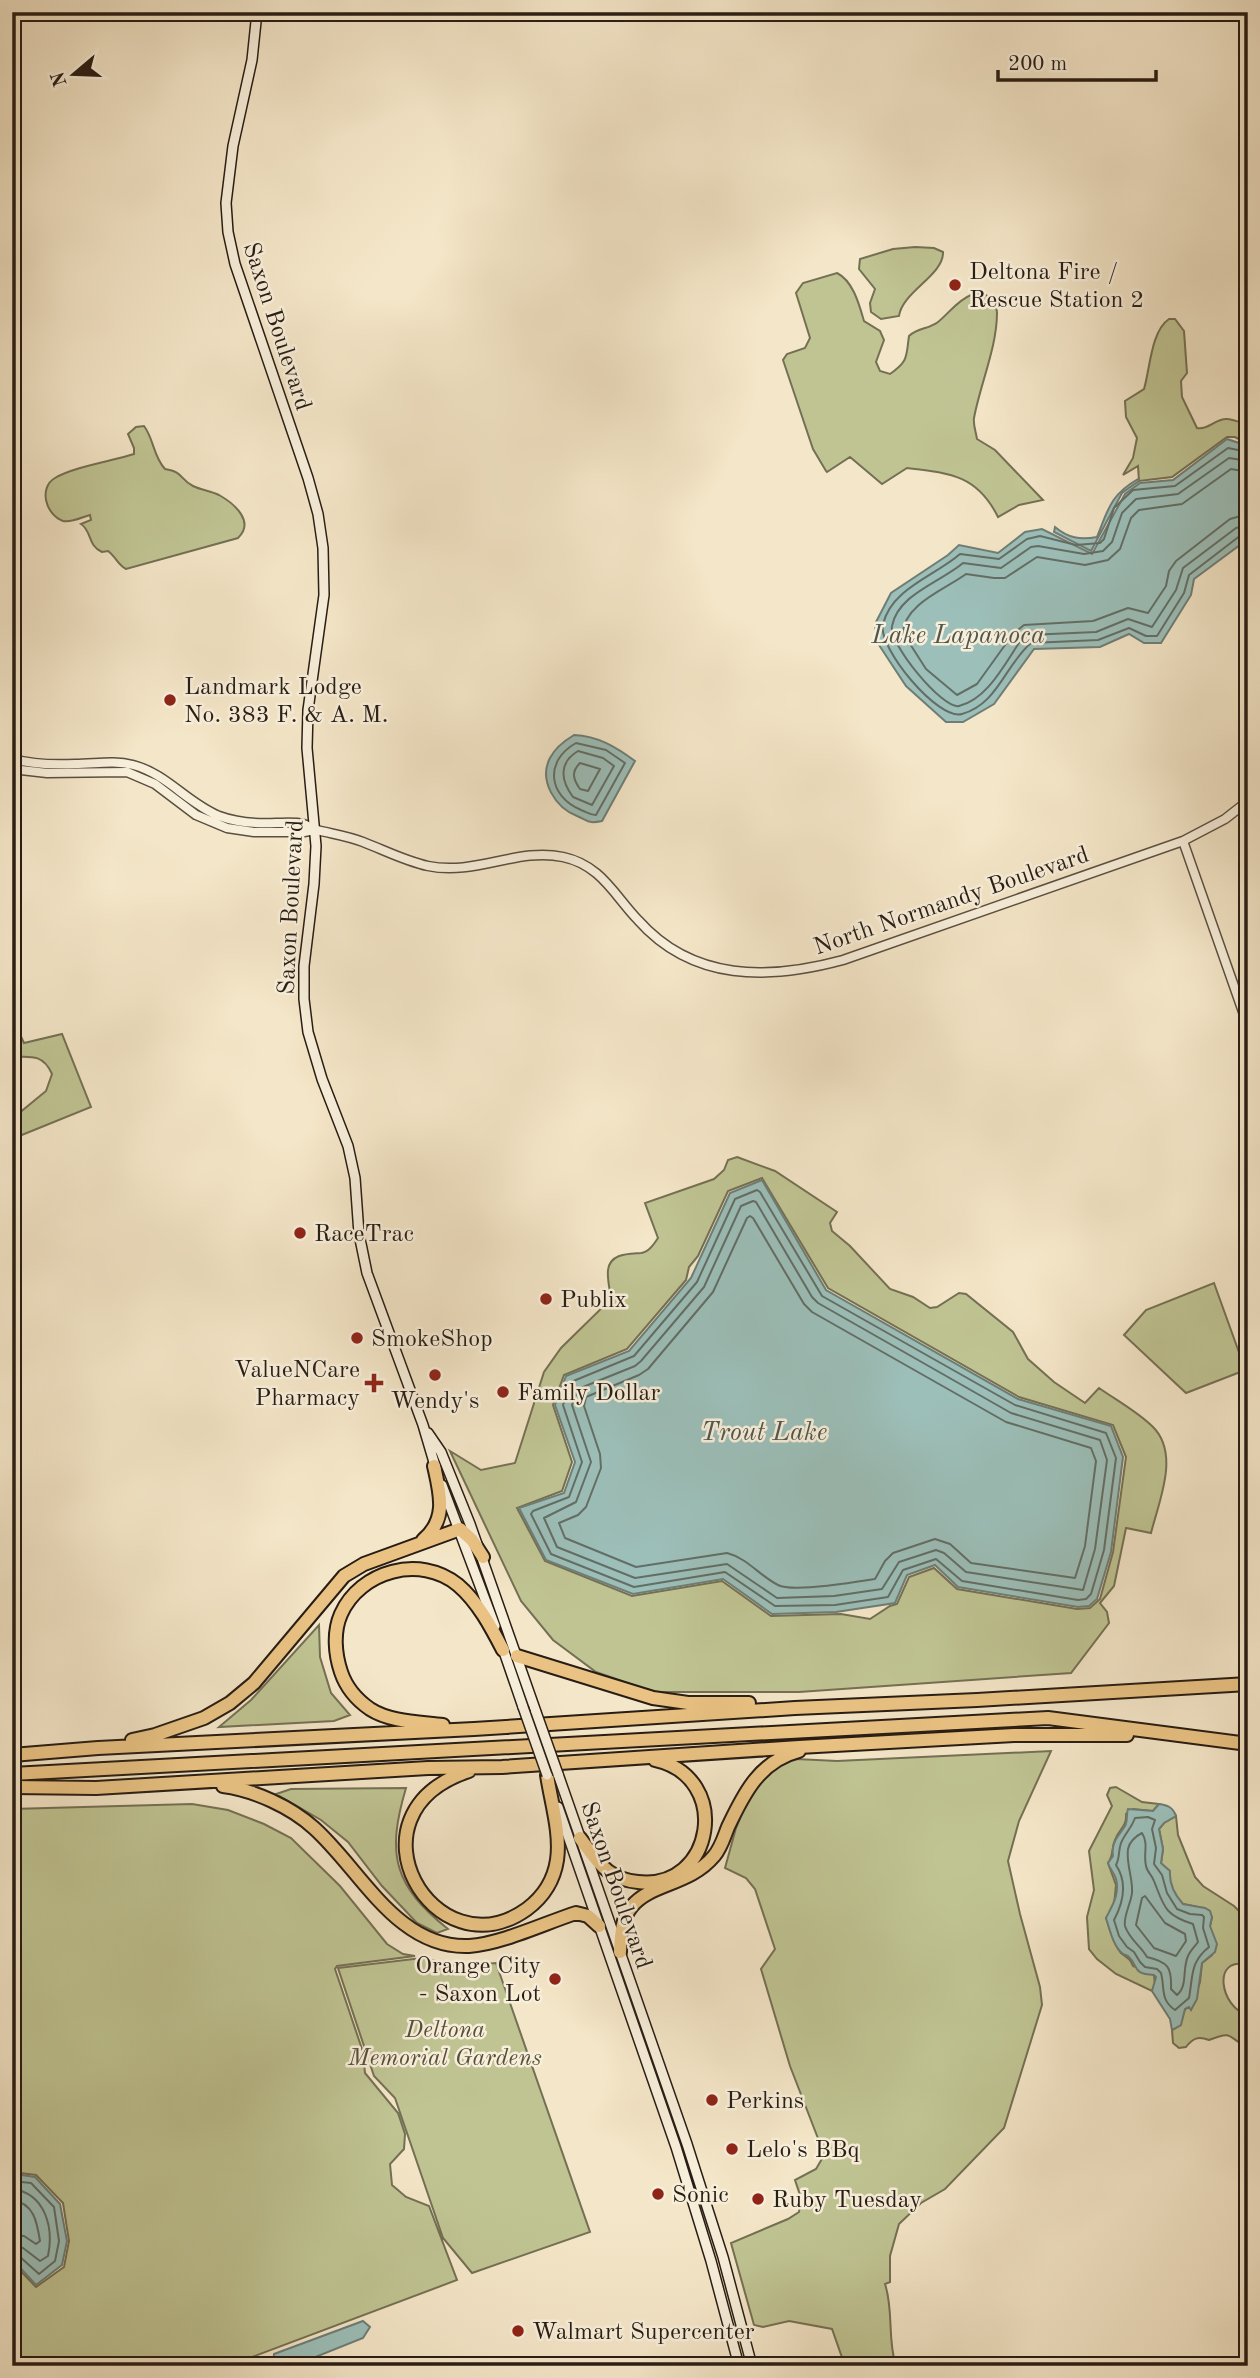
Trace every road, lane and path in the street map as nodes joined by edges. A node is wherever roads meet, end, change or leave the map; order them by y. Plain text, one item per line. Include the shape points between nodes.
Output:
1 (257, 12) edge
2 (12, 760) edge
3 (12, 769) edge
4 (1248, 801) edge
5 (315, 830) junction
6 (1183, 841) junction
7 (1248, 1026) edge
8 (423, 1425) junction
9 (435, 1466) junction
10 (460, 1529) junction
11 (418, 1544) junction
12 (483, 1557) junction
13 (503, 1650) junction
14 (517, 1656) junction
15 (1248, 1684) edge
16 (795, 1708) junction
17 (474, 1729) junction
18 (1228, 1742) junction
19 (1248, 1744) edge
20 (838, 1746) junction
21 (98, 1748) junction
22 (12, 1755) edge
23 (641, 1758) junction
24 (502, 1767) junction
25 (12, 1774) edge
26 (553, 1775) junction
27 (192, 1782) junction
28 (12, 1787) edge
29 (580, 1838) junction
30 (599, 1926) junction
31 (620, 1952) junction
32 (698, 2216) junction
33 (715, 2232) junction
34 (703, 2235) junction
35 (723, 2258) junction
36 (739, 2366) edge
37 (752, 2366) edge

1 - 5 main road, Saxon Boulevard via 226,204 235,264 308,478 323,548 324,595 308,710
2 - 5 street, North Normandy Boulevard via 134,766 162,777 190,800 226,818 303,824
3 - 5 street, North Normandy Boulevard via 127,772 155,784 196,815 227,828
4 - 6 street, North Normandy Boulevard
5 - 6 street, North Normandy Boulevard via 345,835 427,866 451,869 539,855 564,857 602,876 636,919 676,953 745,973 785,972 843,960
5 - 8 main road, Saxon Boulevard via 304,966 308,1032 348,1146 367,1273
6 - 7 street
8 - 9 main road, Saxon Boulevard
8 - 12 main road, Saxon Boulevard via 440,1452
9 - 10 main road, Saxon Boulevard
9 - 11 highway via 441,1512
10 - 11 highway
10 - 12 highway
10 - 13 main road, Saxon Boulevard
11 - 21 highway via 344,1576 254,1683 230,1703 204,1718 155,1735
12 - 14 main road, Saxon Boulevard
13 - 17 highway via 465,1592 444,1576 420,1569 407,1568 372,1580 360,1588 340,1616 335,1638 338,1662 345,1682 372,1711
13 - 26 main road, Saxon Boulevard, bridge
14 - 16 highway via 653,1698
14 - 26 main road, Saxon Boulevard, bridge
15 - 16 highway
16 - 17 highway
17 - 21 highway
18 - 19 highway
18 - 20 highway via 1114,1734 1014,1735
18 - 25 highway via 1048,1718
20 - 23 highway
20 - 31 highway via 796,1752 766,1767 751,1782 717,1853 704,1867 633,1904 622,1924
21 - 22 highway
23 - 24 highway
23 - 29 highway via 677,1768 700,1793 706,1824 693,1858 670,1877 652,1883 633,1881 608,1871
24 - 26 highway via 470,1771 440,1783 417,1806 409,1826 407,1856 418,1888 440,1910 465,1922 494,1924 512,1917 531,1906 548,1886 558,1852
24 - 27 highway
26 - 29 main road, Saxon Boulevard
26 - 30 main road, Saxon Boulevard
27 - 28 highway via 71,1789
27 - 30 highway via 236,1788 274,1802 312,1825 382,1903 418,1935 452,1945 485,1944 576,1913
29 - 31 main road, Saxon Boulevard
30 - 32 main road, Saxon Boulevard
31 - 33 main road, Saxon Boulevard
32 - 33 main road
32 - 34 main road, Saxon Boulevard
33 - 35 main road, Saxon Boulevard
34 - 35 main road
34 - 36 main road, Saxon Boulevard
35 - 37 main road, Saxon Boulevard

